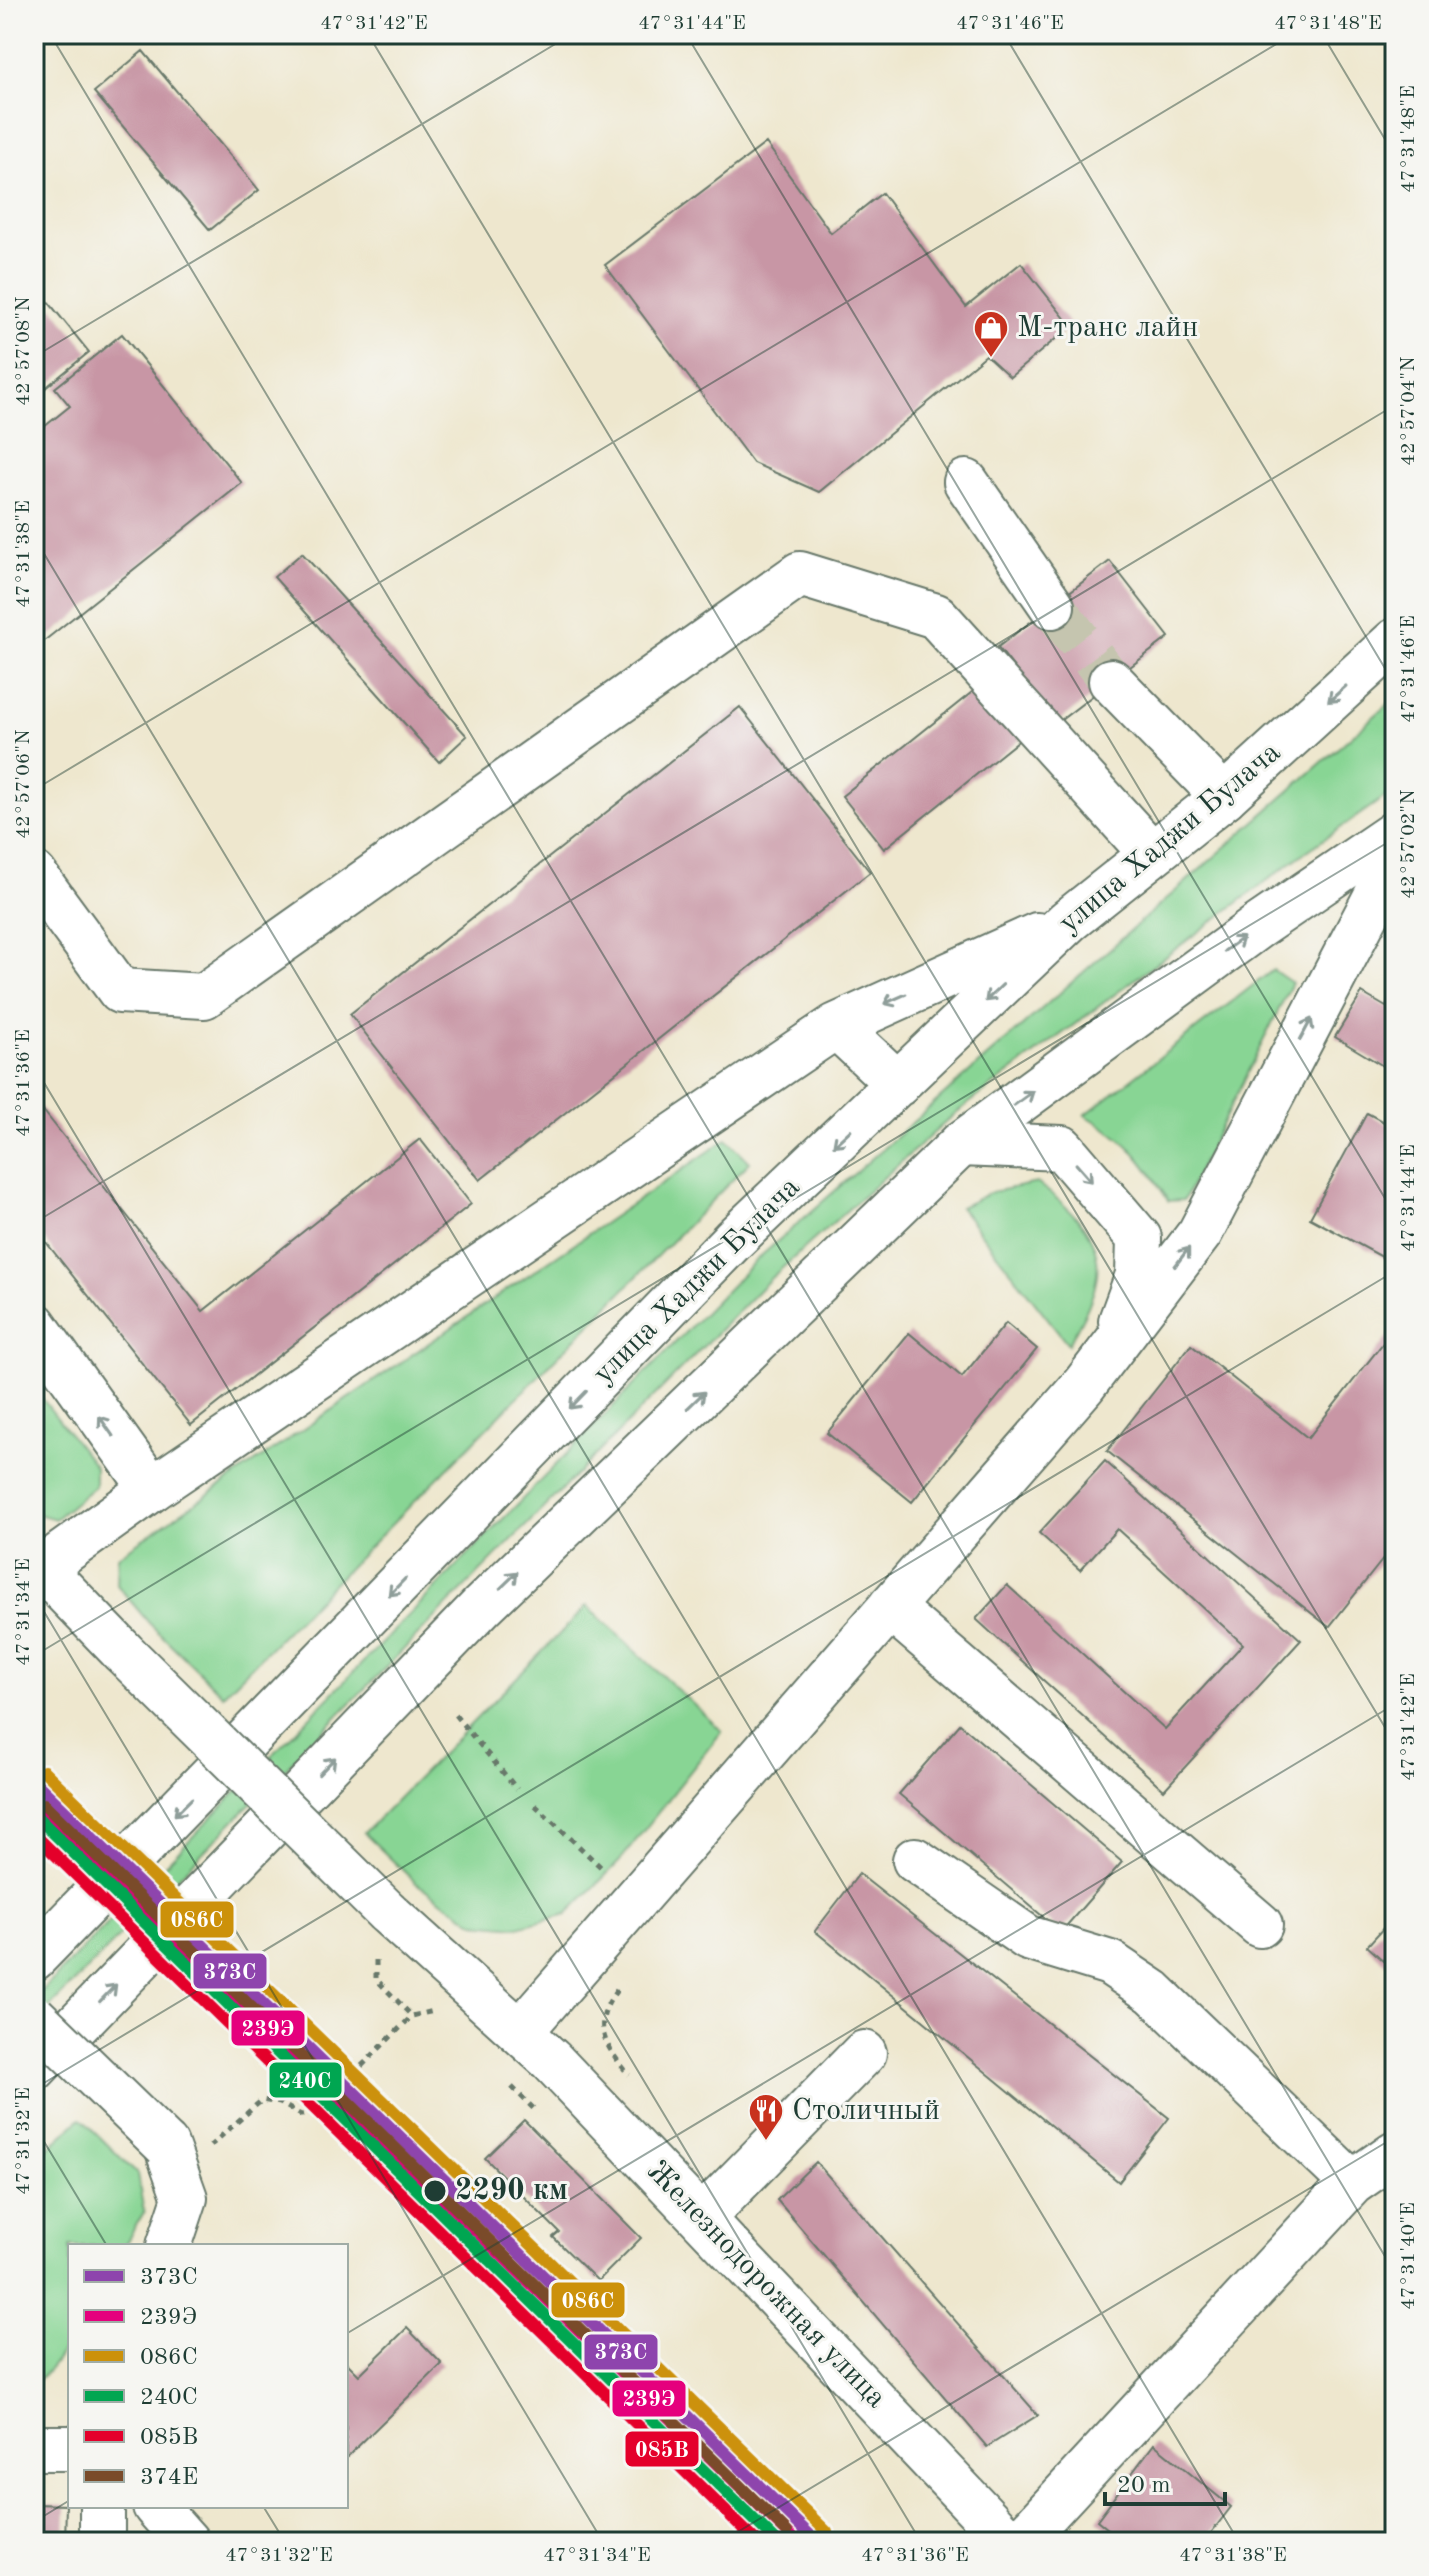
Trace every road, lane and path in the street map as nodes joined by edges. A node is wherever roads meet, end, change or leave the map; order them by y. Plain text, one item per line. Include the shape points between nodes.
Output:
1 (966, 482) dead end
2 (1052, 606) tunnel mouth
3 (1395, 641) edge
4 (1111, 681) tunnel mouth
5 (1224, 797) junction
6 (1395, 833) edge
7 (1151, 853) junction
8 (1395, 860) edge
9 (34, 874) edge
10 (1068, 921) junction
11 (836, 1026) junction
12 (898, 1084) junction
13 (961, 1144) junction
14 (34, 1324) edge
15 (1084, 1385) junction
16 (152, 1489) junction
17 (38, 1564) edge
18 (890, 1607) junction
19 (455, 1715) dead end
20 (517, 1789) dead end
21 (535, 1805) dead end
22 (915, 1860) dead end
23 (616, 1881) dead end
24 (1260, 1925) dead end
25 (383, 1931) junction
26 (34, 1958) edge
27 (412, 2016) dead end
28 (34, 2017) edge
29 (520, 2032) junction
30 (864, 2053) dead end
31 (34, 2069) edge
32 (1395, 2153) edge
33 (1352, 2183) junction
34 (703, 2217) junction
35 (170, 2244) edge
36 (34, 2448) edge
37 (68, 2448) edge
38 (102, 2508) edge
39 (157, 2508) edge
40 (102, 2542) edge
41 (187, 2542) edge
42 (1009, 2542) edge
43 (1020, 2542) edge

1 - 2 main road
3 -> 5 main road, улица Хаджи Булача
4 - 5 main road
5 - 7 main road, улица Хаджи Булача
13 -> 6 main road
7 - 9 main road via 936,616 800,574 204,996 120,991
7 - 10 main road, улица Хаджи Булача
15 -> 8 main road via 1200,1233
10 -> 11 main road
10 -> 12 main road, улица Хаджи Булача
11 - 12 main road
11 - 16 main road
12 -> 26 main road, улица Хаджи Булача via 733,1240
13 -> 15 main road via 1062,1148 1139,1238 1138,1275 1119,1326
31 -> 13 main road via 482,1606
16 -> 14 main road
15 - 18 main road
16 - 17 main road
17 - 25 main road, Железнодорожная улица, bridge
18 - 24 main road
18 - 29 main road
19 - 20 path
21 - 23 path
22 - 33 main road via 1028,1938 1110,1963 1153,1992
25 - 27 path via 376,1979
25 - 29 main road, Железнодорожная улица
28 - 35 main road, bridge via 166,2145 185,2198
29 - 34 main road, Железнодорожная улица
30 - 34 main road
32 - 33 main road
33 - 43 main road
34 - 42 main road, Железнодорожная улица
36 - 37 main road
38 - 40 main road
39 - 41 main road

